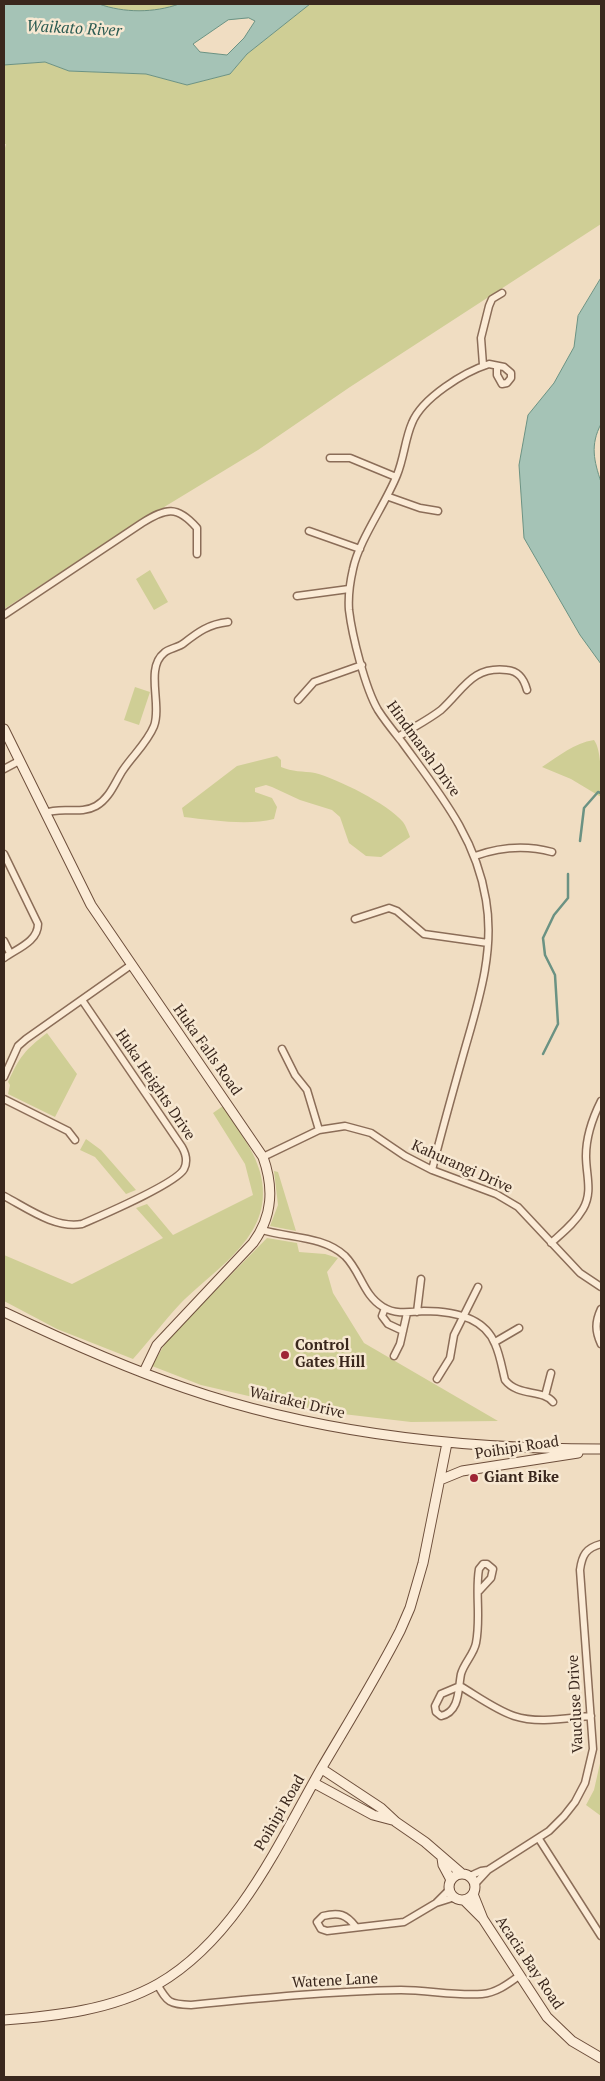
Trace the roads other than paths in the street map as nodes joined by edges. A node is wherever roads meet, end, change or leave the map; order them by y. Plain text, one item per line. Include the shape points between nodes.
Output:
1 (502, 293) dead end
2 (483, 366) junction
3 (497, 366) dead end
4 (330, 458) dead end
5 (396, 477) junction
6 (389, 497) junction
7 (438, 511) dead end
8 (309, 531) dead end
9 (360, 549) junction
10 (197, 554) dead end
11 (349, 589) junction
12 (297, 596) dead end
13 (4, 615) edge
14 (228, 622) dead end
15 (362, 665) junction
16 (527, 690) dead end
17 (298, 700) dead end
18 (4, 729) edge
19 (398, 737) junction
20 (20, 761) junction
21 (4, 769) edge
22 (45, 813) junction
23 (552, 852) dead end
24 (4, 854) edge
25 (475, 856) junction
26 (355, 919) dead end
27 (4, 941) edge
28 (488, 943) junction
29 (10, 953) junction
30 (4, 958) edge
31 (131, 965) junction
32 (82, 1000) junction
33 (282, 1049) dead end
34 (4, 1077) edge
35 (4, 1099) edge
36 (601, 1101) edge
37 (319, 1130) junction
38 (75, 1140) dead end
39 (263, 1157) junction
40 (432, 1170) junction
41 (4, 1196) edge
42 (262, 1230) junction
43 (551, 1243) junction
44 (421, 1280) dead end
45 (478, 1287) dead end
46 (601, 1287) edge
47 (385, 1308) junction
48 (601, 1309) edge
49 (4, 1312) edge
50 (417, 1312) junction
51 (407, 1313) junction
52 (463, 1315) junction
53 (520, 1328) dead end
54 (403, 1331) junction
55 (495, 1342) junction
56 (601, 1344) edge
57 (394, 1356) dead end
58 (144, 1372) junction
59 (550, 1374) dead end
60 (437, 1379) dead end
61 (545, 1396) junction
62 (553, 1402) dead end
63 (447, 1443) junction
64 (601, 1449) edge
65 (440, 1480) junction
66 (601, 1544) edge
67 (479, 1591) dead end
68 (460, 1686) junction
69 (591, 1716) junction
70 (322, 1769) junction
71 (314, 1783) junction
72 (396, 1822) junction
73 (539, 1839) junction
74 (442, 1858) junction
75 (469, 1878) junction
76 (450, 1885) junction
77 (473, 1894) junction
78 (459, 1898) junction
79 (436, 1903) junction
80 (483, 1919) junction
81 (356, 1927) junction
82 (601, 1936) edge
83 (520, 1976) junction
84 (157, 1984) junction
85 (4, 2020) edge
86 (601, 2058) edge

1 - 2 street via 492,299 483,330
2 - 3 street, Hindmarsh Drive
2 - 5 street, Hindmarsh Drive via 437,392 418,411 411,424
4 - 5 street via 350,458
5 - 6 street, Hindmarsh Drive
6 - 7 street
6 - 9 street, Hindmarsh Drive
8 - 9 street
9 - 11 street, Hindmarsh Drive
10 - 13 street via 197,528 179,512 165,511
11 - 12 street
11 - 15 street, Hindmarsh Drive via 352,629
14 - 22 street via 202,629 183,644 164,653 154,670 155,724 106,798 87,810 62,809
15 - 17 street via 314,682
15 - 19 street, Hindmarsh Drive via 377,709
16 - 19 street via 523,677 513,670 483,672 464,684 439,711
18 - 20 main road, Huka Falls Road
19 - 25 street, Hindmarsh Drive via 451,811
20 - 21 street
20 - 22 main road, Huka Falls Road
22 - 31 main road, Huka Falls Road via 87,898
23 - 25 street via 534,847 508,848
24 - 29 street via 38,924 34,938
25 - 28 street, Hindmarsh Drive via 487,903
26 - 28 street via 389,908 424,934
27 - 29 street
28 - 40 street, Hindmarsh Drive via 483,984
29 - 30 street
31 - 32 street
31 - 39 main road, Huka Falls Road
32 - 34 street via 18,1046
32 - 41 street, Huka Heights Drive via 182,1147 186,1154 183,1170 176,1178 138,1198 74,1226 59,1224
33 - 37 street via 307,1090
35 - 38 street via 68,1131
36 - 43 street via 587,1138 589,1184 584,1208
37 - 39 street, Kahurangi Drive
37 - 40 street, Kahurangi Drive via 345,1126 371,1133
39 - 42 main road, Huka Falls Road via 271,1200
40 - 43 street, Kahurangi Drive via 496,1194 518,1207
42 - 47 street via 321,1242 336,1250 345,1256 366,1291
42 - 58 main road, Huka Falls Road via 157,1345
43 - 46 street, Kahurangi Drive via 580,1274
44 - 50 street
45 - 52 street
47 - 51 street
47 - 54 street via 382,1316 388,1324
48 - 56 street via 596,1320
49 - 58 main road, Wairakei Drive
50 - 51 street
50 - 52 street
51 - 54 street
52 - 55 street via 485,1328
52 - 60 street via 454,1335 450,1358
53 - 55 street
54 - 57 street
55 - 61 street via 505,1380 512,1389
58 - 63 main road, Wairakei Drive via 185,1388 274,1413 340,1428
59 - 61 street
61 - 62 street
63 - 64 main road, Wairakei Drive
63 - 65 main road, Poihipi Road
64 - 65 main road, Poihipi Road via 462,1471
65 - 70 main road, Poihipi Road via 410,1608 390,1651
66 - 69 street, Vaucluse Drive via 585,1551 580,1570
67 - 68 street via 476,1642 462,1671
68 - 68 street via 441,1694 435,1706 441,1716 452,1710
68 - 69 street via 512,1715 524,1718
69 - 73 street, Vaucluse Drive via 593,1749 585,1783 564,1816
70 - 71 main road, Poihipi Road
70 - 72 main road, Acacia Bay Road via 381,1808
71 - 72 main road, Acacia Bay Road via 373,1814
71 - 84 main road, Poihipi Road via 234,1916 198,1954
72 - 74 main road, Acacia Bay Road
73 - 75 street, Vaucluse Drive
73 - 82 street
74 - 75 main road, Acacia Bay Road
74 - 76 main road, Acacia Bay Road
75 - 76 main road
75 - 77 main road
76 - 78 main road, Acacia Bay Road
76 - 79 street
77 - 78 main road
77 - 80 main road, Acacia Bay Road
78 - 79 street
78 - 80 main road, Acacia Bay Road
79 - 81 street via 404,1922
80 - 83 main road, Acacia Bay Road
81 - 81 street via 327,1931 321,1929 318,1922 323,1916 343,1914
83 - 84 street, Watene Lane via 497,1990 481,1994 379,1990 191,2005 167,2001
83 - 86 main road, Acacia Bay Road via 558,2029
84 - 85 main road, Poihipi Road via 88,2010

